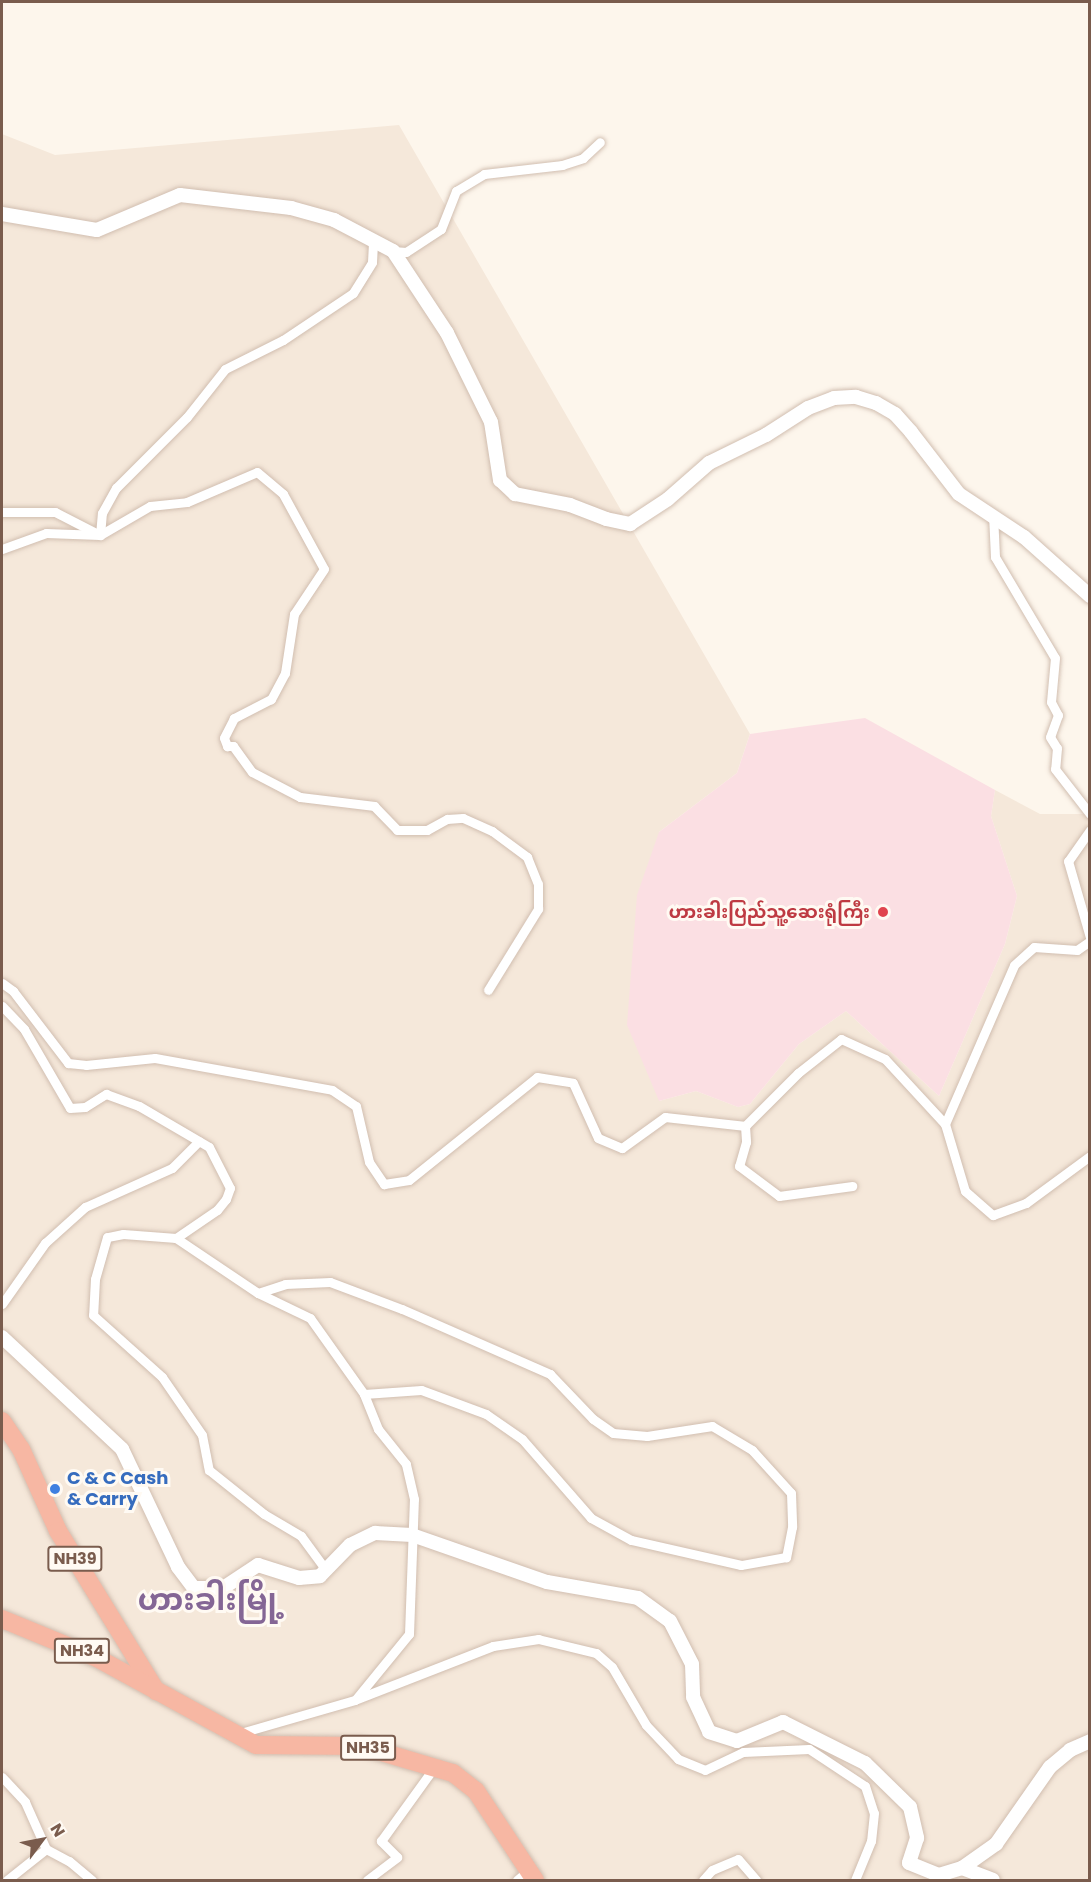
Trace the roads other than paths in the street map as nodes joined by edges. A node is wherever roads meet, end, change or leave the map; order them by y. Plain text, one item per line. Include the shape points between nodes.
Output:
1 (600, 142) dead end
2 (2, 214) edge
3 (373, 240) junction
4 (393, 251) junction
5 (2, 512) edge
6 (993, 514) junction
7 (100, 536) junction
8 (2, 549) edge
9 (1089, 596) edge
10 (1089, 813) edge
11 (1089, 830) edge
12 (1089, 937) edge
13 (1089, 942) edge
14 (2, 983) edge
15 (488, 990) dead end
16 (2, 1006) edge
17 (945, 1124) junction
18 (745, 1126) junction
19 (198, 1141) junction
20 (1089, 1156) edge
21 (852, 1186) dead end
22 (176, 1238) junction
23 (258, 1293) junction
24 (2, 1304) edge
25 (2, 1337) edge
26 (364, 1394) junction
27 (2, 1421) edge
28 (412, 1535) junction
29 (326, 1570) junction
30 (2, 1619) edge
31 (157, 1693) junction
32 (355, 1700) junction
33 (235, 1735) junction
34 (1089, 1741) edge
35 (435, 1766) junction
36 (2, 1777) edge
37 (46, 1850) junction
38 (962, 1868) junction
39 (527, 1877) edge
40 (8, 1881) edge
41 (92, 1881) edge
42 (367, 1881) edge
43 (703, 1881) edge
44 (756, 1881) edge
45 (855, 1881) edge
46 (993, 1881) edge

1 - 4 street via 583,158 562,165 484,174 456,191 441,229 406,252
2 - 3 street via 97,230 180,195 291,208 334,220
3 - 4 street
3 - 7 street via 372,262 353,293 270,348 225,369 187,417 116,488 102,513
4 - 6 street via 447,333 491,422 500,480 515,494 630,524 668,499 709,463 766,435 808,408 834,398 856,397 895,414 958,494
5 - 7 street via 55,512
6 - 9 street
6 - 10 street via 995,557 1055,658 1051,702 1058,715 1050,737 1057,748 1055,769
7 - 8 street via 46,533
7 - 15 street via 150,506 187,502 257,472 283,494 324,569 294,614 285,673 271,699 234,718 224,738 227,746 233,746 252,772 300,797 374,806 397,830 427,830 447,819 463,818 492,831 527,857 538,884 538,909
11 - 12 street via 1068,861
13 - 17 street via 1077,950 1034,946 1014,965
14 - 18 street via 13,991 68,1063 86,1065 155,1058 332,1090 356,1106 369,1162 384,1184 409,1180 537,1077 573,1083 598,1138 622,1148 665,1117
16 - 19 street via 24,1029 70,1108 85,1107 106,1094 139,1106
17 - 18 street via 885,1059 841,1039 798,1073
17 - 20 street via 965,1191 993,1215 1026,1203
18 - 21 street via 746,1142 739,1166 779,1196
19 - 22 street via 209,1147 230,1188 217,1210
19 - 24 street via 172,1168 85,1207 45,1243
22 - 23 street
22 - 29 street via 123,1233 107,1237 95,1279 93,1315 162,1377 202,1435 209,1470 264,1514 301,1536
23 - 26 street via 310,1318
23 - 26 street via 285,1284 330,1282 402,1309 550,1374 593,1419 613,1433 647,1436 712,1426 752,1450 791,1493 792,1527 786,1557 741,1566 631,1540 591,1518 522,1439 486,1414 422,1389
25 - 29 street via 122,1449 178,1567 194,1588 223,1588 258,1565 299,1578 320,1576
26 - 28 street via 378,1428 406,1464 414,1499
27 - 31 highway, NH39 via 21,1449 58,1531
28 - 29 street via 375,1533 350,1545
28 - 32 street via 409,1634
28 - 38 street via 546,1582 638,1598 670,1621 692,1664 693,1697 709,1732 737,1741 783,1722 865,1762 910,1807 917,1838 909,1863 939,1875
30 - 31 highway, NH34 via 97,1658
31 - 33 highway, NH35
32 - 33 street
32 - 45 street via 493,1646 538,1639 596,1653 612,1667 646,1725 678,1759 705,1770 743,1752 809,1749 865,1786 874,1813 871,1841
33 - 35 highway, NH35 via 268,1748 361,1746
34 - 38 street via 1070,1750 1050,1767 996,1844
35 - 39 highway, NH35 via 453,1773 476,1791
35 - 42 street via 381,1841 397,1857
36 - 37 street via 25,1802
37 - 40 street
37 - 41 street via 69,1861
38 - 46 street
43 - 44 street via 712,1870 738,1859

